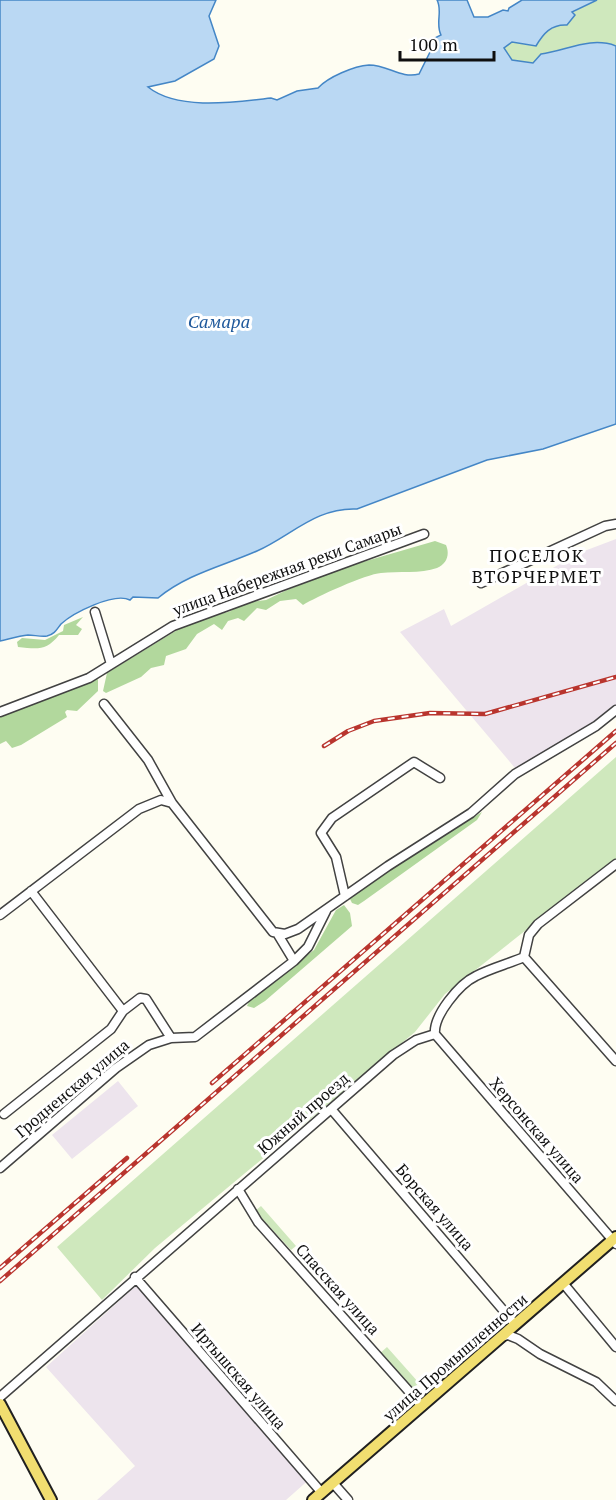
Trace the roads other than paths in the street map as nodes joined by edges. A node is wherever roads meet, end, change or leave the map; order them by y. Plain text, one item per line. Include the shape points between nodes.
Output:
1 (616, 524) edge
2 (424, 534) dead end
3 (481, 583) dead end
4 (95, 612) dead end
5 (111, 664) junction
6 (104, 704) dead end
7 (616, 710) edge
8 (0, 712) edge
9 (441, 778) dead end
10 (172, 803) junction
11 (616, 864) edge
12 (31, 891) junction
13 (345, 896) junction
14 (328, 909) junction
15 (0, 915) edge
16 (281, 934) junction
17 (524, 957) junction
18 (294, 960) junction
19 (123, 1011) junction
20 (435, 1035) junction
21 (171, 1038) junction
22 (616, 1061) edge
23 (332, 1110) junction
24 (4, 1114) dead end
25 (0, 1168) edge
26 (238, 1189) junction
27 (615, 1240) edge
28 (135, 1277) junction
29 (563, 1283) junction
30 (515, 1324) junction
31 (501, 1337) junction
32 (616, 1347) edge
33 (0, 1397) edge
34 (616, 1401) edge
35 (0, 1404) edge
36 (422, 1406) junction
37 (333, 1483) junction
38 (318, 1496) edge
39 (51, 1500) edge
40 (348, 1500) edge

1 - 3 street
2 - 5 street, улица Набережная реки Самары via 173,626
4 - 5 street
5 - 8 street, улица Набережная реки Самары via 66,688
6 - 10 street via 148,760
7 - 13 street, Гродненская улица via 515,774 471,813
9 - 13 street via 414,762 332,818 321,833 336,858
10 - 12 street via 161,800 139,809
10 - 16 street via 273,932
11 - 17 street via 538,924 529,935
12 - 15 street
12 - 19 street
13 - 14 street, Гродненская улица
14 - 16 street, Гродненская улица via 298,929
14 - 18 street, Гродненская улица via 308,947
16 - 18 street
17 - 20 street via 474,976 441,1010 434,1025
17 - 22 street
18 - 21 street, Гродненская улица via 195,1037
19 - 21 street via 144,997
19 - 24 street via 111,1029
20 - 23 street, Южный проезд via 416,1040 393,1055
20 - 27 street, Херсонская улица
21 - 25 street, Гродненская улица via 149,1045 116,1068
23 - 26 street, Южный проезд
23 - 30 street, Борская улица
26 - 28 street, Южный проезд
26 - 36 street, Спасская улица via 258,1222
27 - 29 main road, улица Промышленности
28 - 33 street, Южный проезд
28 - 38 street, Иртышская улица
29 - 30 main road, улица Промышленности
29 - 32 street
30 - 31 main road, улица Промышленности
31 - 34 street via 518,1339 546,1358 596,1382
31 - 36 main road, улица Промышленности
35 - 39 main road
36 - 37 main road, улица Промышленности
37 - 38 main road, улица Промышленности
37 - 40 street

